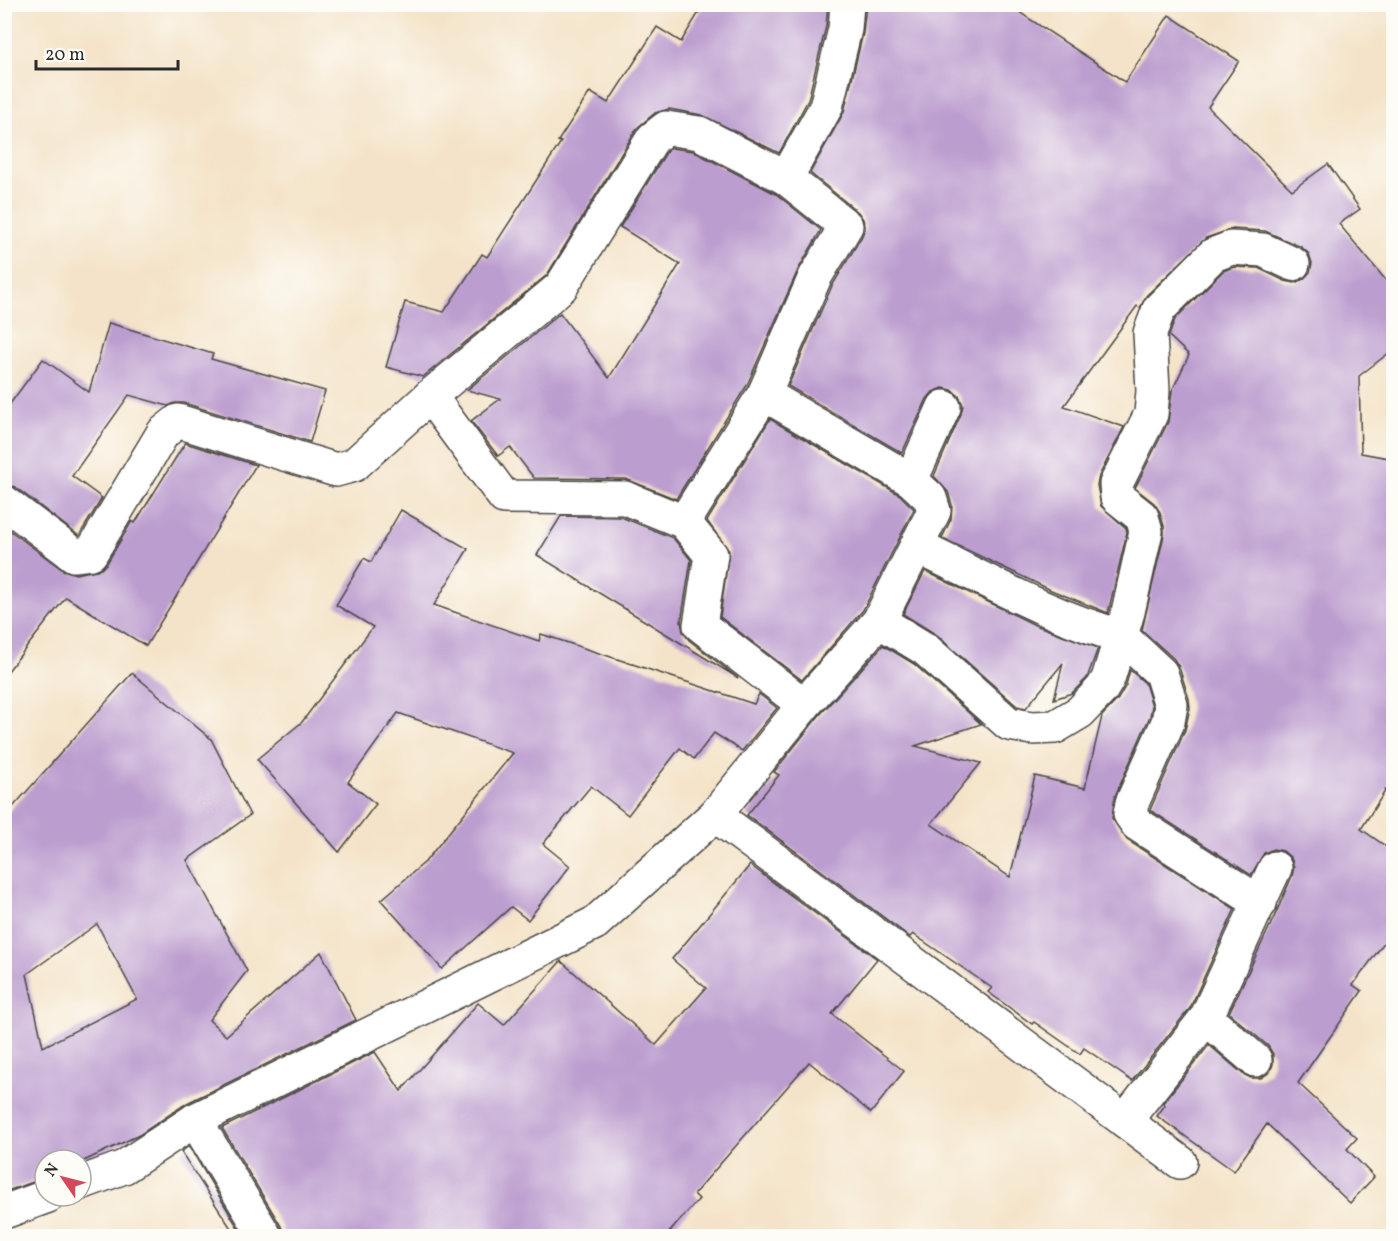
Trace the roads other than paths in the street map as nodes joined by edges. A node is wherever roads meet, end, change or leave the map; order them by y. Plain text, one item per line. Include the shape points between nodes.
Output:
1 (847, 4) edge
2 (786, 178) junction
3 (1293, 264) dead end
4 (764, 394) junction
5 (430, 396) junction
6 (944, 408) dead end
7 (911, 480) junction
8 (4, 502) edge
9 (684, 522) junction
10 (918, 547) junction
11 (879, 621) junction
12 (1121, 636) junction
13 (804, 705) junction
14 (715, 816) junction
15 (1275, 868) dead end
16 (1260, 903) junction
17 (1206, 1018) junction
18 (1255, 1060) dead end
19 (195, 1120) junction
20 (1125, 1121) junction
21 (1180, 1162) dead end
22 (93, 1179) edge
23 (33, 1201) edge
24 (4, 1212) edge
25 (265, 1236) edge

1 - 2 street via 845,29 826,107
2 - 4 street via 846,226 814,277
2 - 5 street via 699,133 666,128 653,138 561,287
3 - 12 street via 1263,250 1231,248 1213,255 1159,309 1150,333 1154,391 1151,414 1116,484 1117,497 1142,517 1146,531
4 - 7 street
4 - 9 street
5 - 8 street via 354,465 336,470 178,421 163,433 91,553 74,555
5 - 9 street via 504,497 625,498
6 - 7 street
7 - 10 street via 930,498 934,511
9 - 13 street via 711,555 700,625
10 - 11 street
10 - 12 street via 1074,620
11 - 12 street via 925,649 1009,724 1032,728 1055,726 1080,712 1108,679
11 - 13 street
12 - 16 street via 1161,673 1171,705 1168,722 1130,814 1137,824
13 - 14 street
14 - 19 street via 595,923
14 - 20 street
15 - 16 street
16 - 17 street
17 - 18 street
17 - 20 street
19 - 22 street via 124,1167
19 - 25 street
20 - 21 street
23 - 24 street

